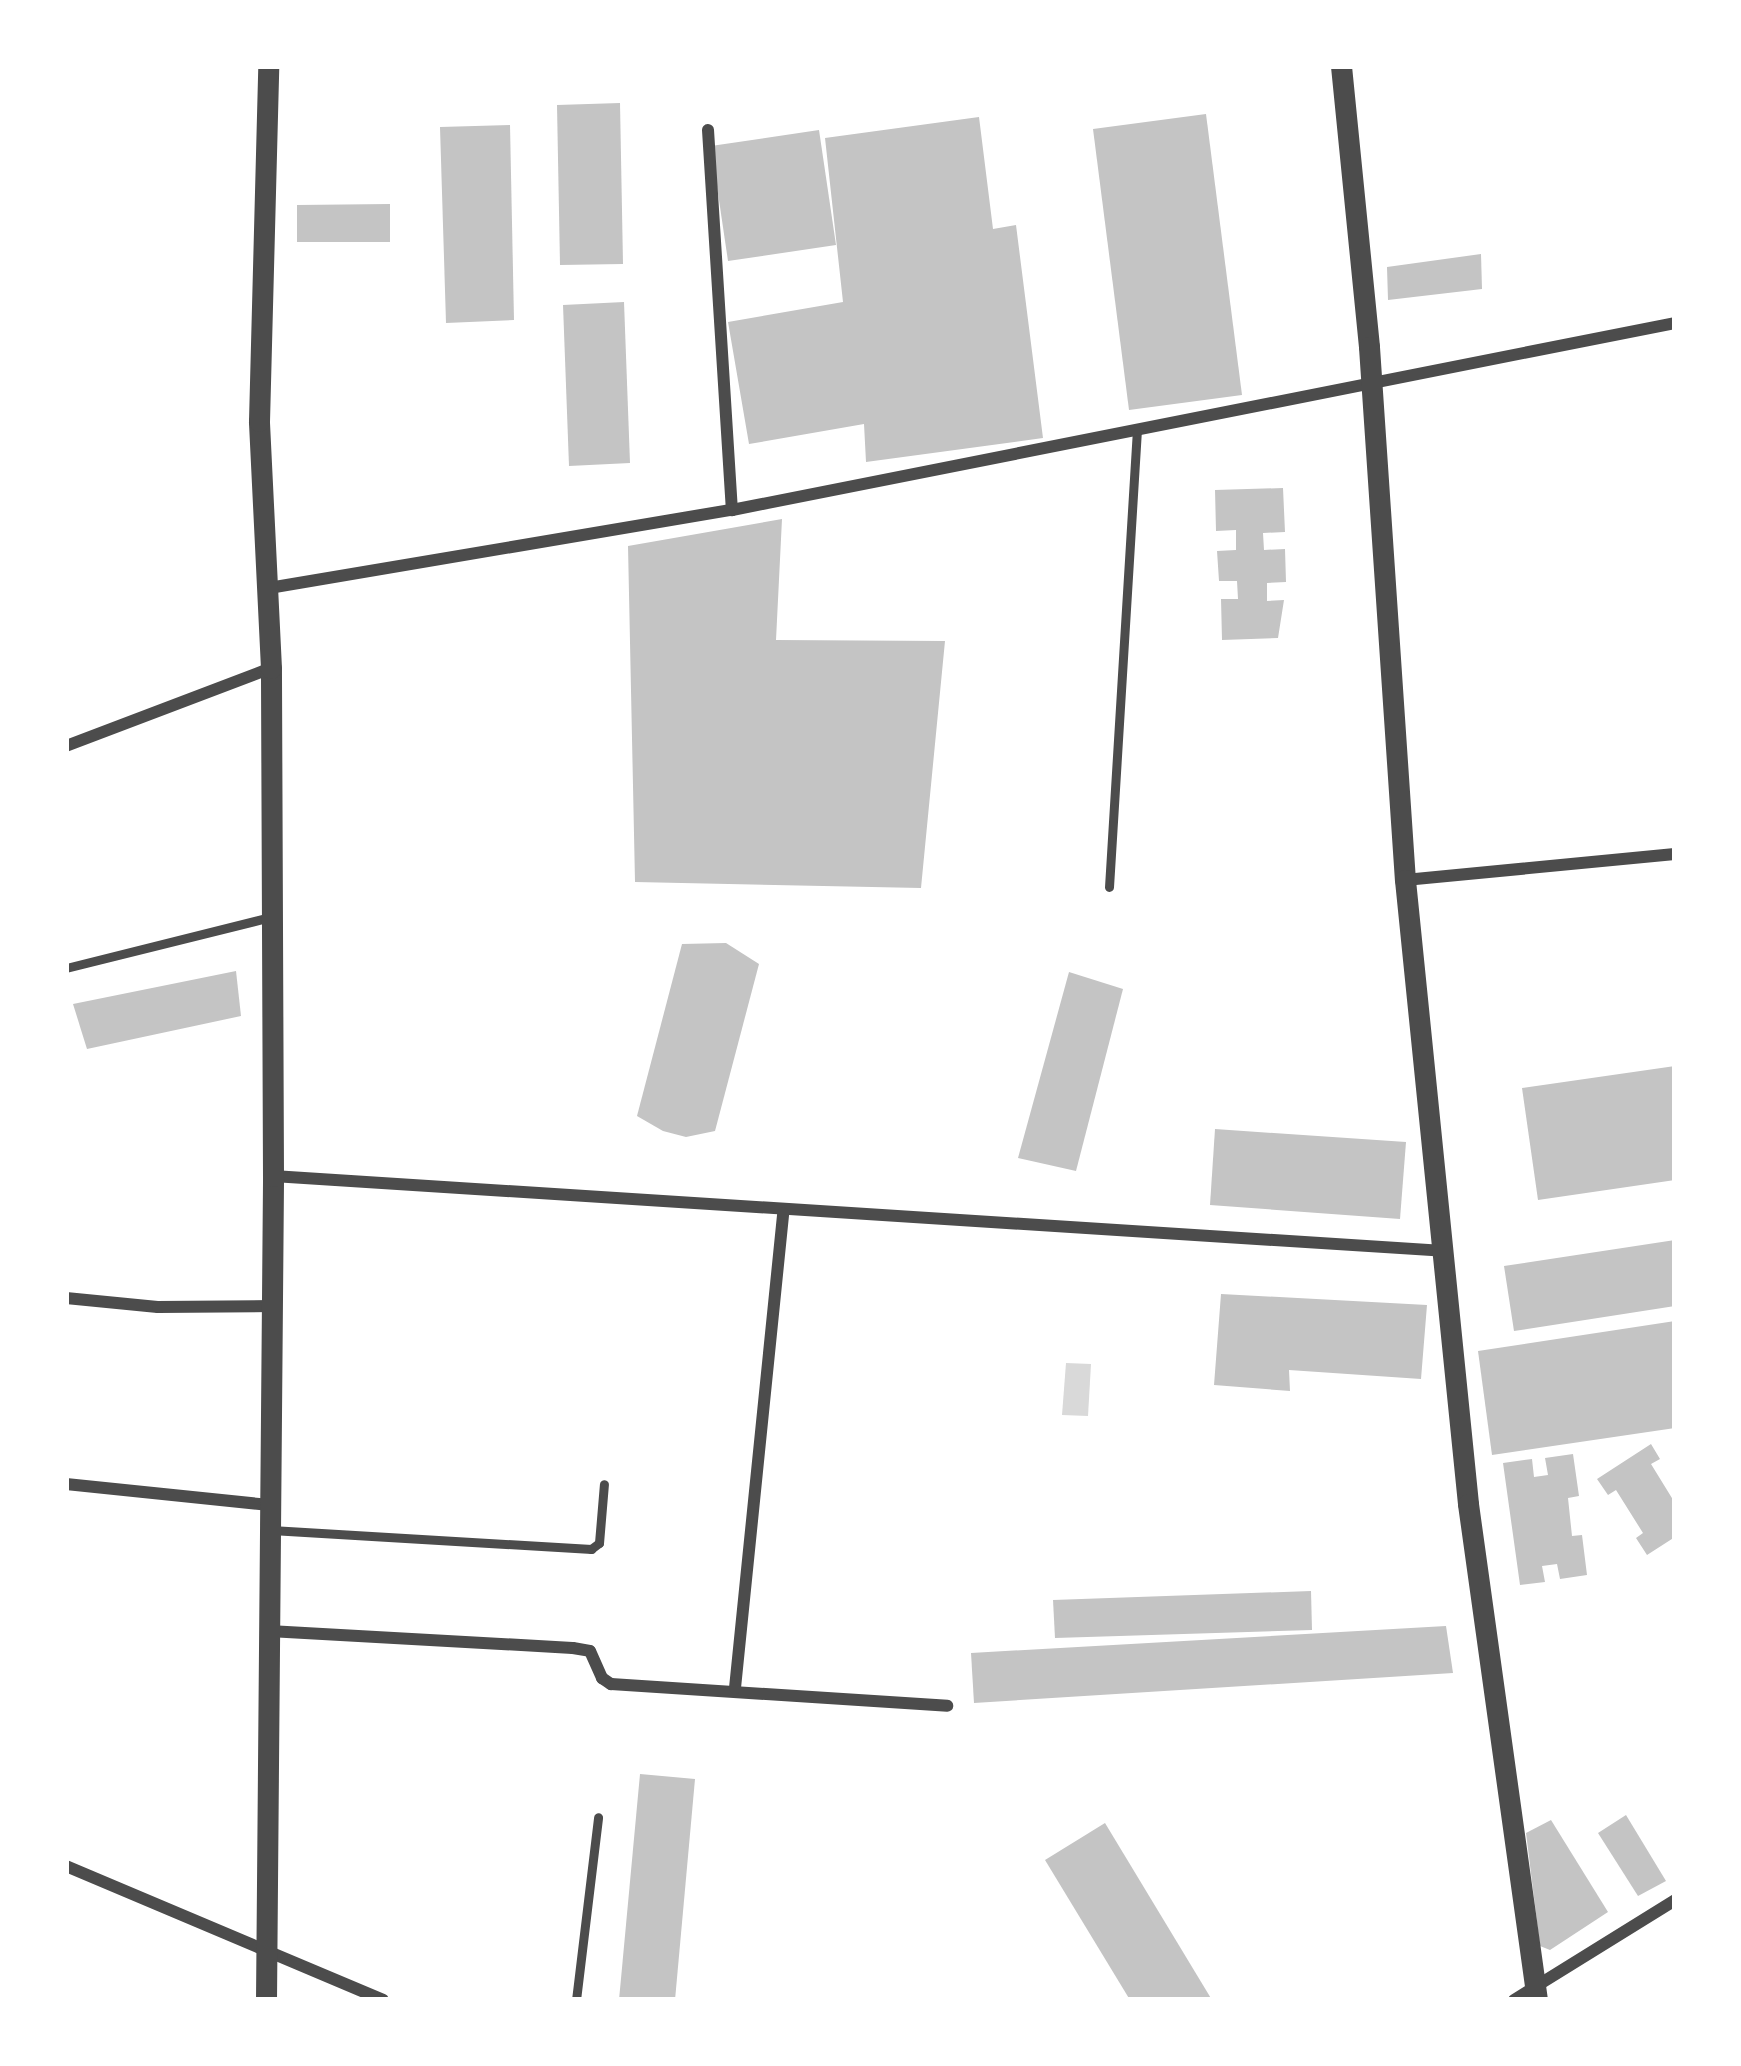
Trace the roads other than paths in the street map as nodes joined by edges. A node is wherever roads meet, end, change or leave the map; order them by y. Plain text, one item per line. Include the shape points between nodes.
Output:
1 (268, 66) edge
2 (1341, 66) edge
3 (708, 130) dead end
4 (1675, 323) edge
5 (1368, 380) junction
6 (1138, 432) junction
7 (732, 510) junction
8 (269, 588) junction
9 (271, 668) junction
10 (66, 746) edge
11 (1675, 854) edge
12 (1405, 880) junction
13 (1109, 887) dead end
14 (272, 917) junction
15 (66, 968) edge
16 (273, 1176) junction
17 (783, 1213) junction
18 (1445, 1251) junction
19 (66, 1298) edge
20 (272, 1306) junction
21 (66, 1484) edge
22 (604, 1484) dead end
23 (270, 1505) junction
24 (269, 1530) junction
25 (268, 1631) junction
26 (735, 1688) junction
27 (947, 1706) dead end
28 (598, 1817) dead end
29 (66, 1866) edge
30 (1675, 1900) edge
31 (266, 1951) junction
32 (1536, 1993) edge
33 (266, 2000) edge
34 (383, 2000) edge
35 (576, 2000) edge
36 (1514, 2000) edge

1 - 8 street via 260,421
2 - 5 street
3 - 7 street
4 - 5 street
5 - 6 street
5 - 12 street
6 - 7 street
6 - 13 lane
7 - 8 street
8 - 9 street
9 - 10 street
9 - 14 street
11 - 12 street
12 - 18 street
14 - 15 lane
14 - 16 street
16 - 17 street
16 - 20 street
17 - 18 street
17 - 26 street
18 - 32 street via 1471,1526
19 - 20 street
20 - 23 street
21 - 23 street
22 - 24 lane via 599,1543 591,1549
23 - 24 street
24 - 25 street
25 - 26 street via 573,1648 590,1651 611,1684
25 - 31 street
26 - 27 street
28 - 35 lane
29 - 31 street
30 - 32 street
31 - 33 street
31 - 34 street
32 - 36 street

